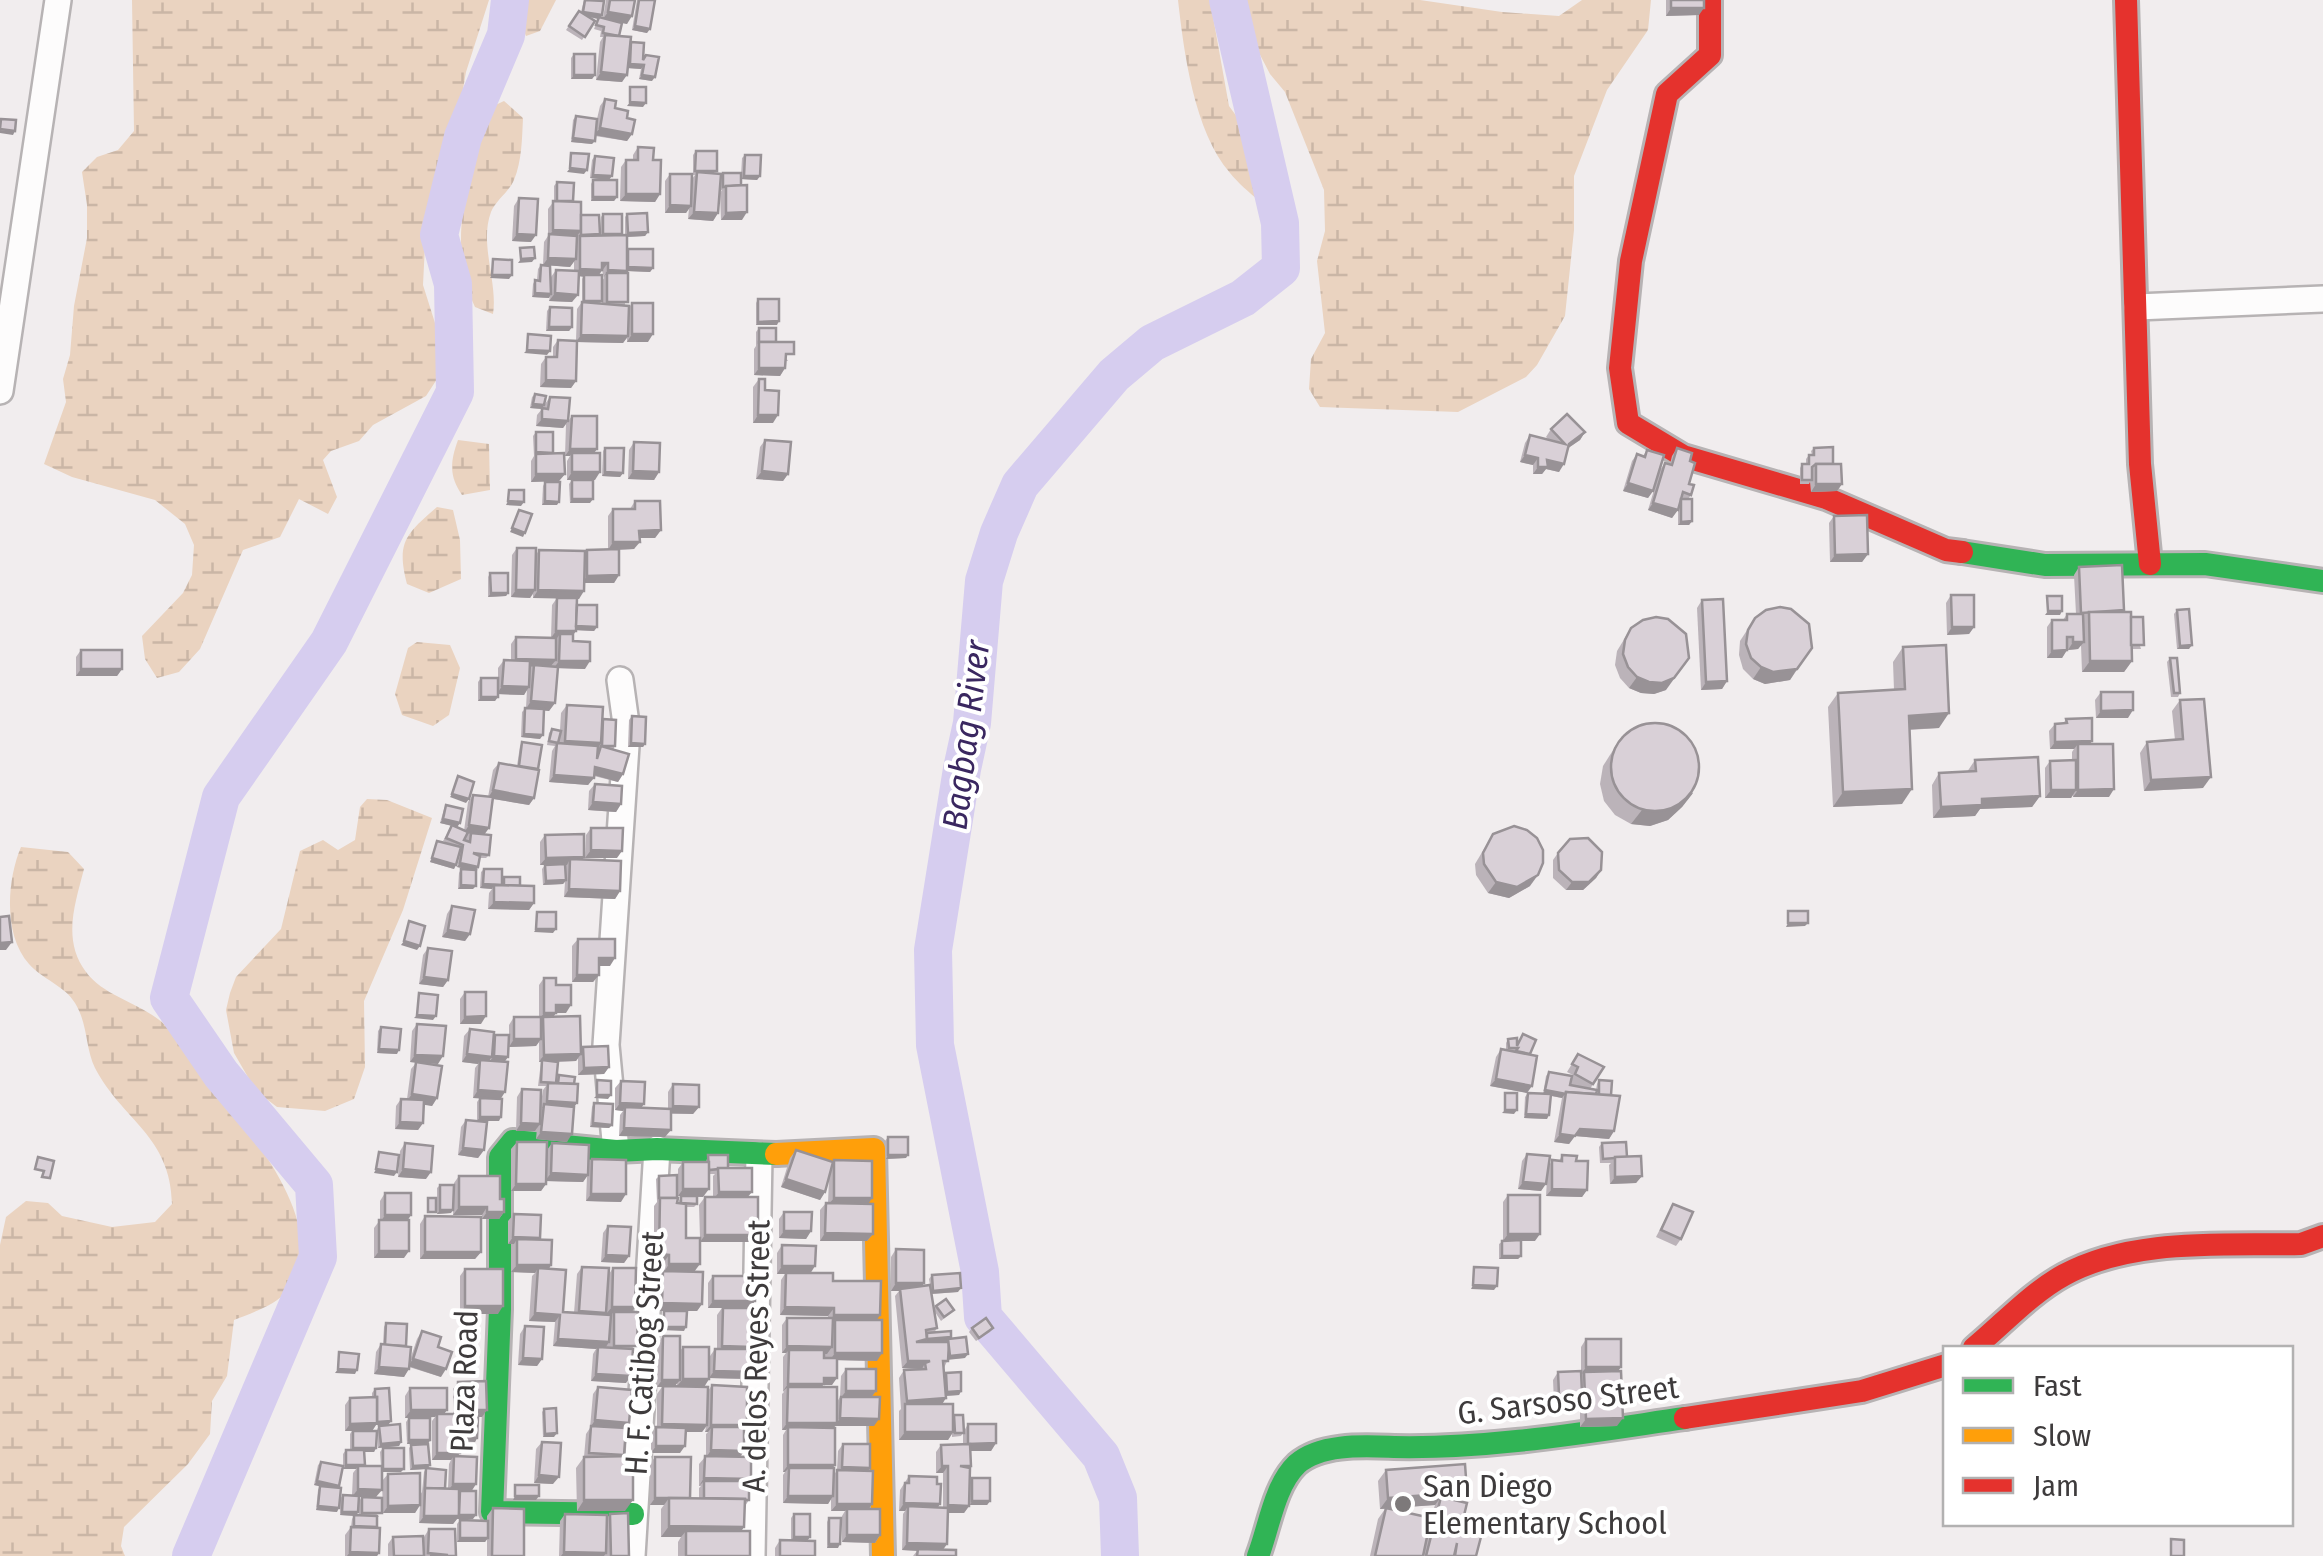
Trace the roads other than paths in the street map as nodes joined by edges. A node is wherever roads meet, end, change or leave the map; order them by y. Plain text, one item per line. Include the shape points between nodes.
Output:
1 (58, 0) edge
2 (1710, 0) edge
3 (2126, 0) edge
4 (2323, 299) edge
5 (2137, 308) junction
6 (0, 391) edge
7 (2150, 564) junction
8 (2323, 581) edge
9 (620, 680) dead end
10 (657, 1149) junction
11 (616, 1151) junction
12 (759, 1156) junction
13 (2323, 1236) edge
14 (1976, 1346) edge
15 (1943, 1366) edge
16 (633, 1514) junction
17 (1260, 1554) edge
18 (632, 1556) edge
19 (752, 1556) edge
20 (883, 1556) edge

1 - 6 street
2 - 7 street via 1710,56 1667,94 1632,261 1620,368 1628,423 1683,456 1826,498 1946,550 2045,565
3 - 5 street
4 - 5 street
5 - 7 street
7 - 8 street via 2204,564
9 - 11 street via 626,732 606,1045
10 - 11 street, Plaza Road
10 - 12 street, Plaza Road
10 - 16 street, H. F. Catibog Street
11 - 16 street, Plaza Road via 513,1141 500,1157 492,1512
12 - 19 street, A. delos Reyes Street
12 - 20 street, Plaza Road via 874,1149
13 - 14 street via 2301,1244 2144,1251 2096,1261 2065,1274
15 - 17 street, G. Sarsoso Street via 1911,1380 1774,1405 1521,1441 1317,1454 1298,1462 1284,1480
16 - 18 street, H. F. Catibog Street

